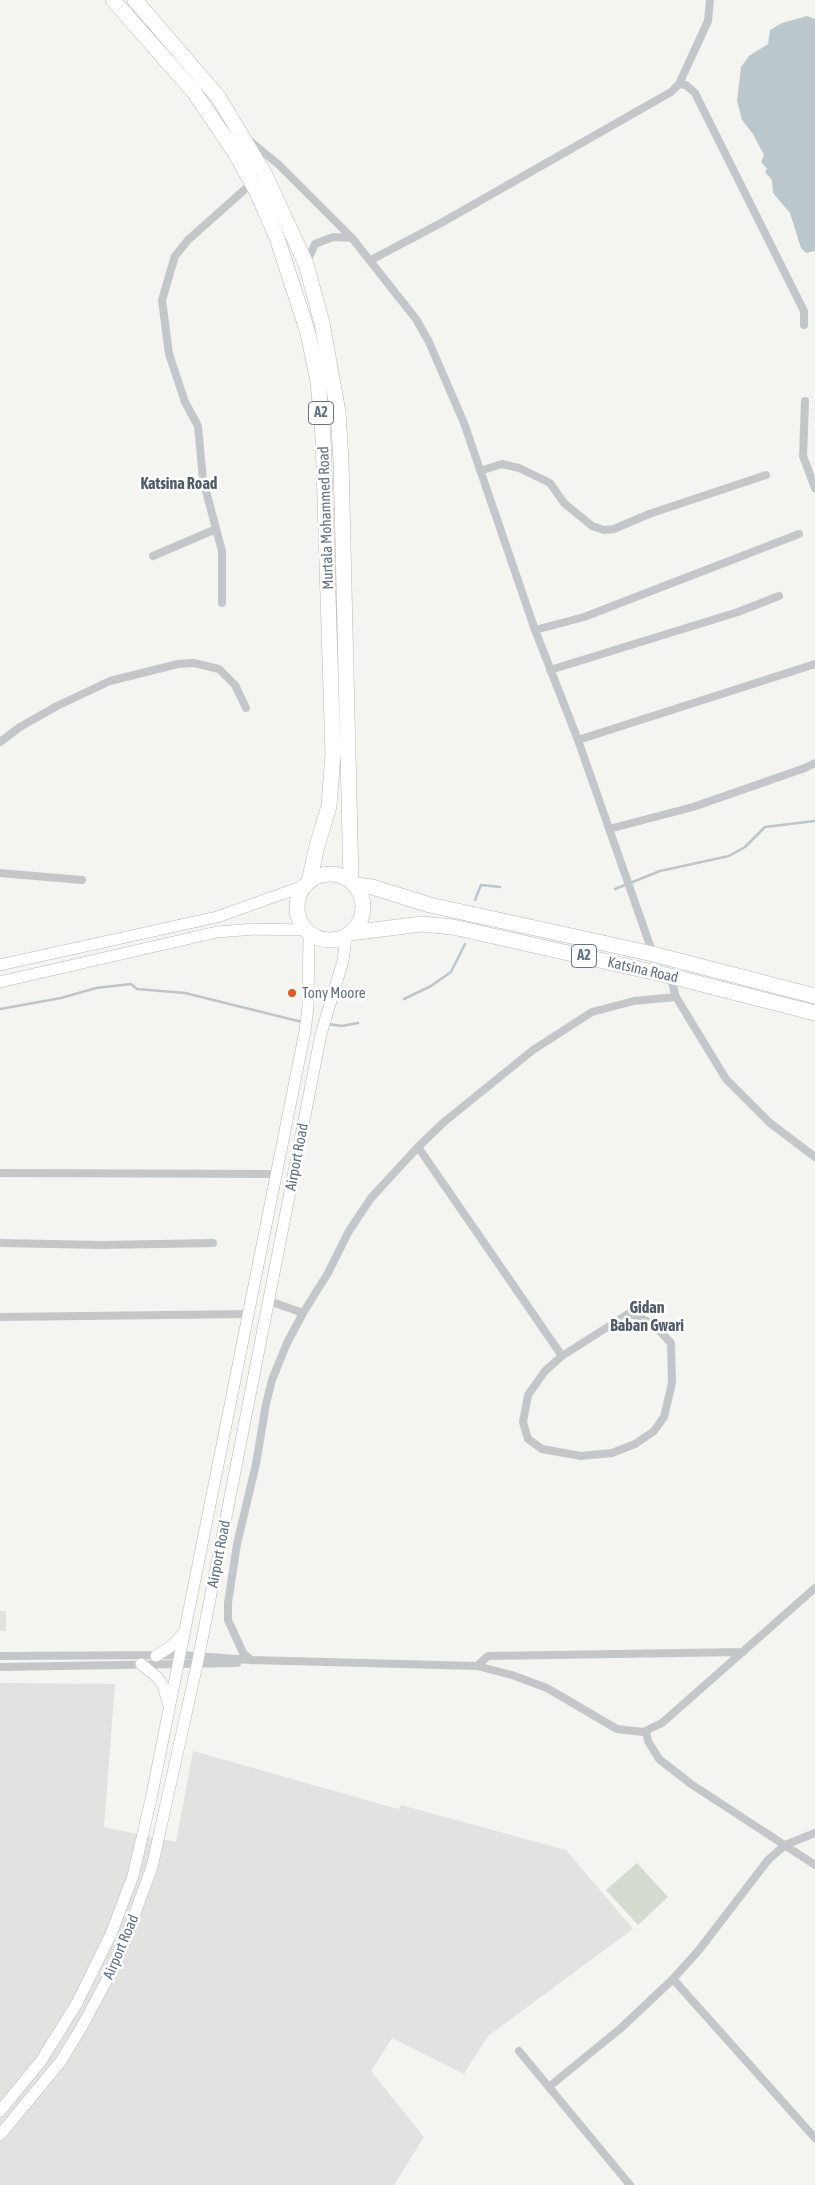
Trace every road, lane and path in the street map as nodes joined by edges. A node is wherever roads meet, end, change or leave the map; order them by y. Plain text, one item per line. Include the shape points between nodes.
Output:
1 (113, 0) edge
2 (135, 0) edge
3 (710, 0) edge
4 (679, 84) junction
5 (240, 133) junction
6 (252, 183) junction
7 (352, 238) junction
8 (371, 260) junction
9 (306, 264) junction
10 (804, 325) dead end
11 (805, 401) dead end
12 (480, 471) junction
13 (766, 475) dead end
14 (815, 488) edge
15 (216, 529) junction
16 (800, 534) dead end
17 (153, 556) dead end
18 (779, 596) dead end
19 (222, 603) dead end
20 (535, 630) junction
21 (815, 664) edge
22 (550, 670) junction
23 (246, 708) dead end
24 (578, 740) junction
25 (0, 742) edge
26 (815, 763) edge
27 (609, 829) junction
28 (0, 873) edge
29 (82, 880) dead end
30 (353, 883) junction
31 (307, 884) junction
32 (307, 932) junction
33 (348, 935) junction
34 (653, 954) junction
35 (0, 965) edge
36 (670, 976) junction
37 (0, 982) edge
38 (815, 996) edge
39 (676, 997) junction
40 (815, 1014) edge
41 (418, 1148) junction
42 (815, 1157) edge
43 (0, 1174) edge
44 (277, 1174) junction
45 (0, 1243) edge
46 (214, 1243) dead end
47 (269, 1301) junction
48 (303, 1313) junction
49 (250, 1314) junction
50 (0, 1317) edge
51 (562, 1356) junction
52 (815, 1588) edge
53 (185, 1632) junction
54 (743, 1652) junction
55 (0, 1656) edge
56 (156, 1656) junction
57 (178, 1660) junction
58 (249, 1660) junction
59 (198, 1661) junction
60 (141, 1664) junction
61 (477, 1666) junction
62 (0, 1667) edge
63 (169, 1707) junction
64 (646, 1731) junction
65 (815, 1833) edge
66 (785, 1845) junction
67 (815, 1865) edge
68 (673, 1979) junction
69 (518, 2051) dead end
70 (550, 2086) junction
71 (0, 2111) edge
72 (0, 2135) edge
73 (815, 2137) edge
74 (630, 2185) edge

1 - 6 highway, Murtala Mohammed Road / A2 via 194,92 215,120
2 - 5 highway, Murtala Mohammed Road / A2 via 219,98
3 - 4 street via 708,21
4 - 8 street via 671,92
4 - 10 street via 686,85 695,93 804,312
5 - 7 street via 279,165
5 - 9 highway, Murtala Mohammed Road / A2 via 265,175
6 - 15 street via 188,240 175,256 162,300 169,354 185,402 198,426 203,480
6 - 31 highway, Murtala Mohammed Road / A2 via 277,238 308,333 318,382 323,436 333,754 329,806
7 - 8 street
7 - 9 street via 333,237 315,244
8 - 12 street via 416,318 429,342 464,423
9 - 30 highway, Murtala Mohammed Road / A2 via 322,323 338,412
11 - 14 street via 803,456
12 - 13 street via 502,464 550,482 564,503 592,526 604,530
12 - 20 street
15 - 17 street
15 - 19 street via 222,551
16 - 20 street via 584,617
18 - 22 street via 738,612
20 - 22 street
21 - 24 street
22 - 24 street
23 - 25 street via 235,685 219,669 194,663 178,664 110,681 57,706
24 - 27 street
26 - 27 street via 692,807
27 - 34 street
28 - 29 street
30 - 31 highway, A2 via 332,874
30 - 33 highway, A2 via 363,909 361,920
30 - 34 highway, Katsina Road / A2 via 430,904
31 - 32 highway, A2 via 298,897 296,908
31 - 35 street via 217,917
32 - 33 highway, A2 via 330,940
32 - 37 street via 255,929 217,932
32 - 44 street, Airport Road via 308,1007
33 - 36 highway, Katsina Road / A2 via 437,924
33 - 47 street, Airport Road via 322,1034
34 - 38 highway, Katsina Road / A2
36 - 39 street
36 - 40 highway, Katsina Road / A2
39 - 41 street via 634,1001 592,1012 533,1050 444,1122
39 - 42 street via 726,1079 770,1122
41 - 48 street via 371,1198
41 - 51 street
43 - 44 street
44 - 49 street, Airport Road
45 - 46 street
47 - 48 street
47 - 59 street, Airport Road
48 - 58 street via 282,1354 266,1404 237,1544 228,1620
49 - 50 street
49 - 53 street, Airport Road
51 - 51 street via 628,1314 655,1326 671,1343 673,1364 664,1418 654,1431 635,1444 612,1453 580,1456 542,1449 528,1439 523,1422 528,1395 545,1371
52 - 54 street
53 - 56 street
53 - 57 street, Airport Road
54 - 61 street via 488,1656
54 - 64 street via 662,1723
55 - 56 street
56 - 57 street
57 - 59 street
57 - 60 street
57 - 63 street, Airport Road
58 - 59 street via 233,1664
58 - 61 street
59 - 72 street, Airport Road via 152,1867 118,1960 61,2061
60 - 62 street
60 - 63 street via 158,1678
61 - 64 street via 547,1688 617,1728
63 - 71 street, Airport Road via 133,1876 111,1934 62,2030
64 - 66 street via 659,1759 691,1784
65 - 66 street
66 - 67 street
66 - 68 street via 768,1860 700,1950
68 - 70 street via 621,2028
68 - 73 street
69 - 70 street
70 - 74 street

